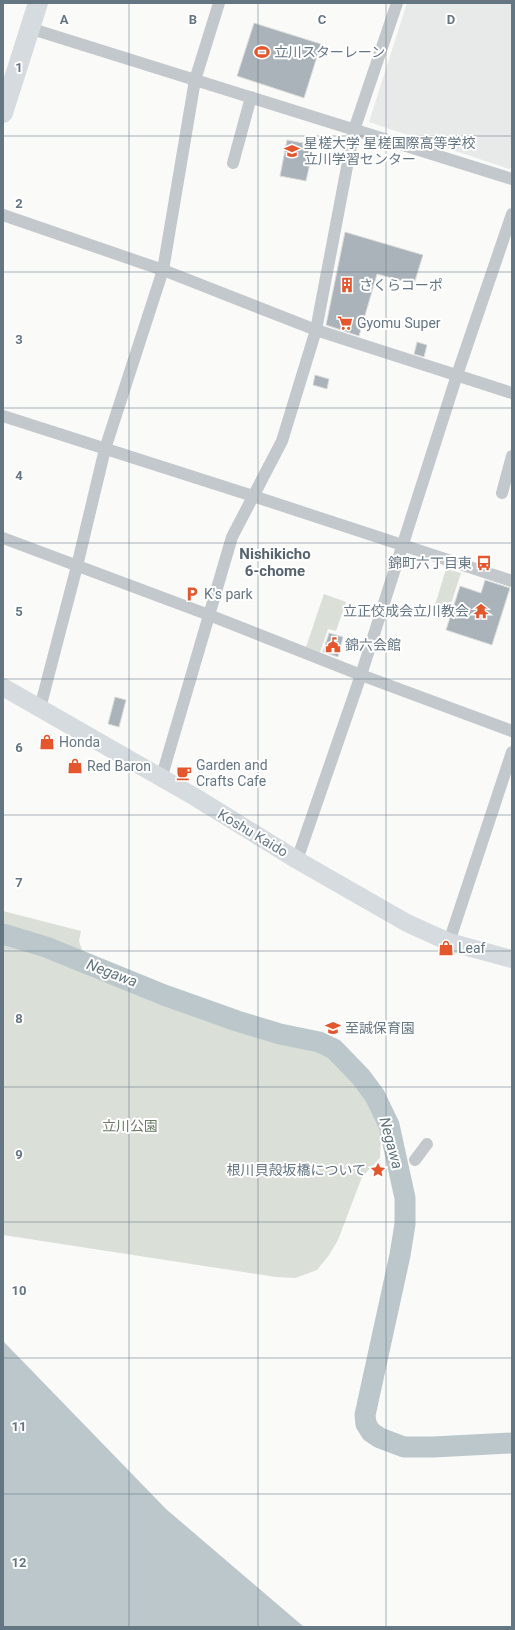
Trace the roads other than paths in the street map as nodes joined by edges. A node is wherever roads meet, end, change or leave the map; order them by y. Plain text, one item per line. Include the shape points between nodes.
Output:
1 (38, 3) edge
2 (219, 3) edge
3 (397, 3) edge
4 (30, 28) junction
5 (195, 80) junction
6 (251, 98) junction
7 (3, 113) edge
8 (354, 130) junction
9 (233, 163) dead end
10 (512, 179) edge
11 (512, 214) edge
12 (3, 215) edge
13 (163, 270) junction
14 (316, 330) junction
15 (457, 375) junction
16 (512, 393) edge
17 (3, 416) edge
18 (105, 449) junction
19 (512, 456) edge
20 (502, 493) dead end
21 (253, 496) junction
22 (3, 538) edge
23 (403, 545) junction
24 (77, 566) junction
25 (512, 582) edge
26 (208, 615) junction
27 (361, 675) junction
28 (3, 687) edge
29 (40, 708) junction
30 (512, 731) edge
31 (512, 752) edge
32 (161, 779) junction
33 (296, 860) junction
34 (449, 942) junction
35 (512, 959) edge
36 (427, 1144) dead end
37 (415, 1160) dead end

1 - 4 main road
2 - 5 street
3 - 8 street
4 - 5 street
4 - 7 main road
5 - 6 street
5 - 13 street
6 - 8 street
6 - 9 street
8 - 10 street
8 - 14 street
11 - 15 street
12 - 13 street
13 - 14 street
13 - 18 street
14 - 15 street
14 - 21 street via 282,441
15 - 16 street
15 - 23 street
17 - 18 street
18 - 21 street
18 - 24 street
19 - 20 street
21 - 23 street
21 - 26 street via 232,538
22 - 24 street
23 - 25 street
23 - 27 street
24 - 26 street
24 - 29 street
26 - 27 street
26 - 32 street
27 - 30 street
27 - 33 street
28 - 29 main road, Koshu Kaido
29 - 32 main road, Koshu Kaido
31 - 34 street
32 - 33 main road, Koshu Kaido via 195,797
33 - 34 main road, Koshu Kaido via 407,923
34 - 35 main road, Koshu Kaido
36 - 37 street

